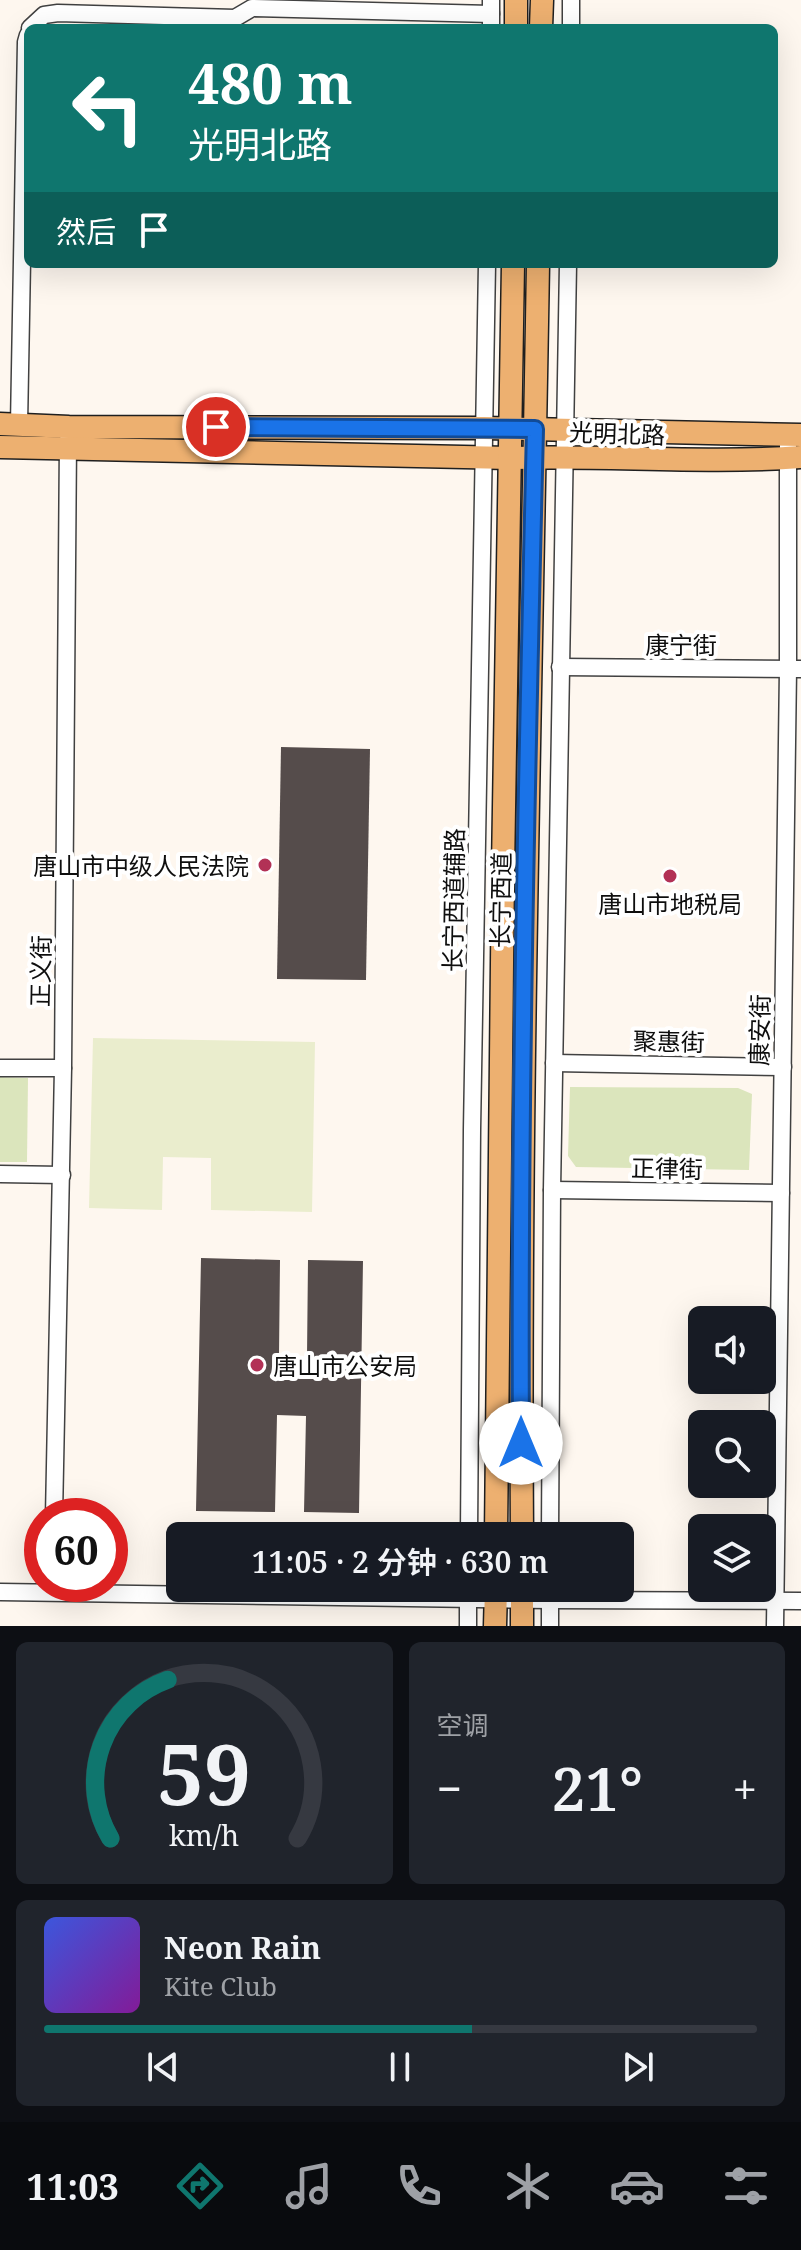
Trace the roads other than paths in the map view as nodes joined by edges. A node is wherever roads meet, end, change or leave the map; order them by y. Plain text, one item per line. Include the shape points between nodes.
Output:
1 (516, 0) edge
2 (542, 0) edge
3 (571, 0) edge
4 (252, 4) edge
5 (491, 14) edge
6 (34, 24) edge
7 (516, 24) edge
8 (541, 24) edge
9 (571, 24) edge
10 (24, 87) edge
11 (487, 268) edge
12 (513, 268) edge
13 (538, 268) edge
14 (568, 268) edge
15 (9, 425) edge
16 (483, 428) junction
17 (511, 428) junction
18 (535, 429) junction
19 (565, 431) junction
20 (795, 434) edge
21 (68, 437) junction
22 (0, 447) edge
23 (565, 456) junction
24 (482, 457) junction
25 (534, 457) junction
26 (510, 458) junction
27 (795, 458) edge
28 (560, 667) junction
29 (795, 669) edge
30 (554, 1063) junction
31 (783, 1067) junction
32 (0, 1068) edge
33 (63, 1068) junction
34 (0, 1174) edge
35 (62, 1175) junction
36 (552, 1190) junction
37 (781, 1193) junction
38 (54, 1498) edge
39 (469, 1522) edge
40 (496, 1522) edge
41 (522, 1522) edge
42 (550, 1522) edge
43 (776, 1533) edge
44 (128, 1589) edge
45 (24, 1590) edge
46 (166, 1590) edge
47 (0, 1592) edge
48 (634, 1597) edge
49 (688, 1598) edge
50 (776, 1601) edge
51 (801, 1601) edge
52 (468, 1602) edge
53 (496, 1602) edge
54 (522, 1602) edge
55 (550, 1602) edge
56 (775, 1602) edge
57 (468, 1626) edge
58 (495, 1626) edge
59 (522, 1626) edge
60 (550, 1626) edge
61 (775, 1626) edge

1 - 7 main road
2 - 8 main road
3 - 9 street
4 - 5 street
4 - 6 street via 235,18 58,13 44,15
10 - 15 street
11 - 16 street, 长宁西道辅路
12 - 17 main road, 长宁西道
13 - 18 main road, 长宁西道
14 - 19 street
15 - 21 main road, 光明北路
16 - 17 main road, 光明北路
16 - 21 main road, 光明北路
16 - 24 street, 长宁西道辅路
17 - 18 main road, 光明北路
17 - 26 main road, 长宁西道
18 - 19 main road, 光明北路
18 - 25 main road, 长宁西道
19 - 20 main road, 光明北路
19 - 23 street
20 - 27 street, 康安街
21 - 22 main road, 光明北路
21 - 24 main road, 光明北路
21 - 33 street, 正义街
23 - 25 main road, 光明北路
23 - 27 main road, 光明北路 via 676,461
23 - 28 street
24 - 26 main road, 光明北路
24 - 39 street, 长宁西道辅路
25 - 26 main road, 光明北路
25 - 41 main road, 长宁西道 via 520,1320
26 - 40 main road, 长宁西道
27 - 29 street, 康安街
28 - 29 street, 康宁街
28 - 30 street
29 - 31 street, 康安街
30 - 31 street, 聚惠街
30 - 36 street
31 - 37 street, 康安街
32 - 33 street
33 - 35 street, 正义街
34 - 35 street
35 - 38 street, 正义街
36 - 37 street, 正律街
36 - 42 street
37 - 43 street, 康安街
44 - 46 street
45 - 47 street
48 - 49 street
50 - 51 street
52 - 57 street
53 - 58 main road
54 - 59 main road
55 - 60 street
56 - 61 street, 康安街

